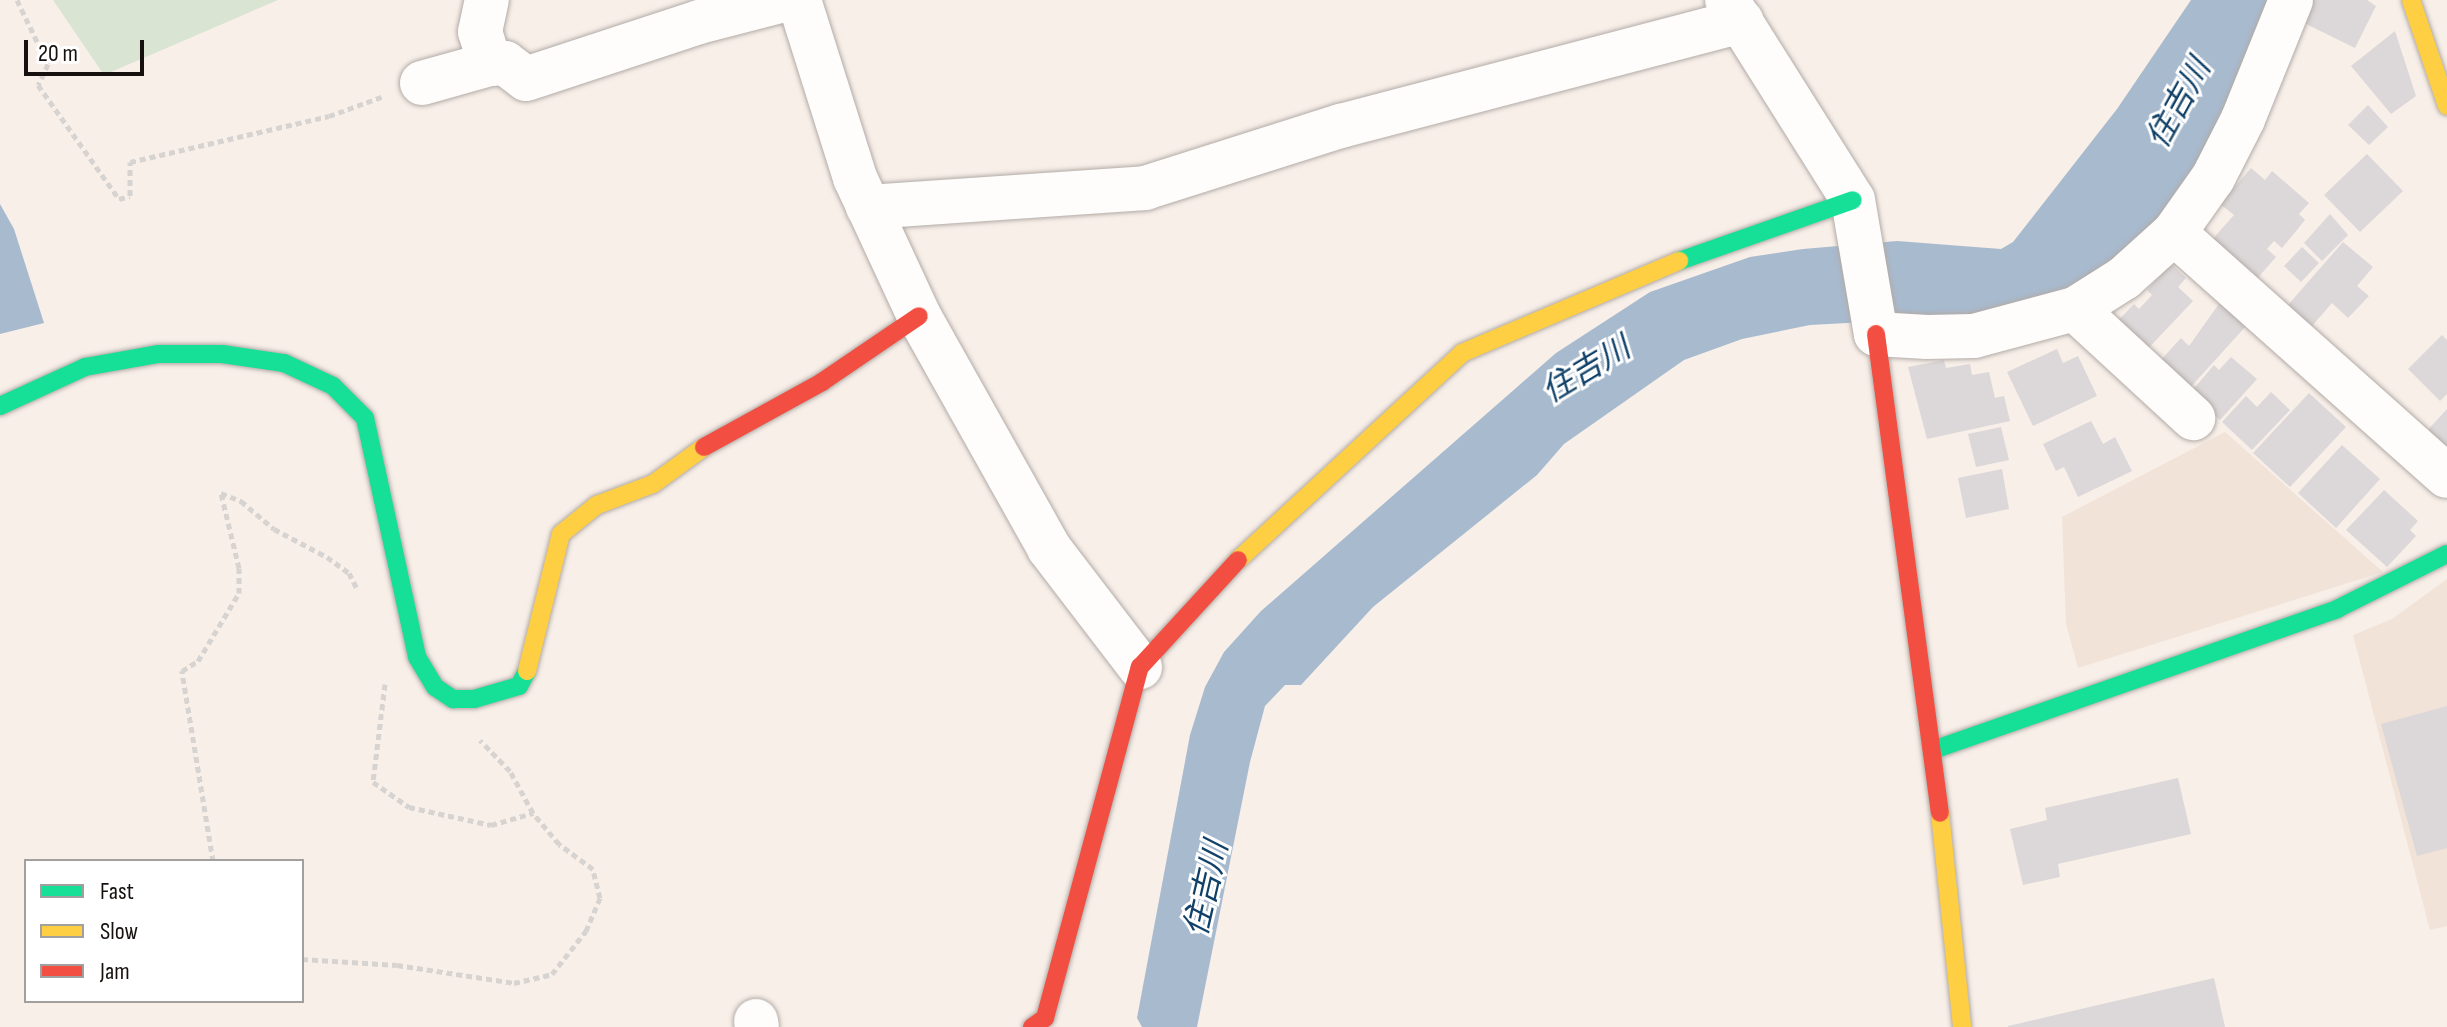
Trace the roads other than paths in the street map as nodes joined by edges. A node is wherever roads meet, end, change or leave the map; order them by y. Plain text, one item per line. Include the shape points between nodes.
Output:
1 (487, 0) edge
2 (784, 0) edge
3 (799, 0) edge
4 (2291, 0) edge
5 (2411, 0) edge
6 (1734, 11) edge
7 (490, 64) junction
8 (422, 83) road end
9 (2447, 106) edge
10 (868, 207) junction
11 (1858, 219) junction
12 (2174, 233) junction
13 (2075, 309) junction
14 (919, 316) junction
15 (1875, 329) junction
16 (0, 406) edge
17 (2193, 418) dead end
18 (2447, 476) edge
19 (2447, 554) edge
20 (1140, 667) junction
21 (1933, 750) junction
22 (1032, 1027) edge
23 (1962, 1027) edge

1 - 7 street via 480,32
2 - 7 street via 526,79 505,63
3 - 10 street
4 - 12 street via 2243,119 2213,178
5 - 9 street
6 - 10 street via 1145,188
6 - 11 street
7 - 8 street
10 - 14 street
11 - 15 street
11 - 20 street via 1693,255 1462,353 1230,567
12 - 13 street via 2124,278
12 - 18 street
13 - 15 street via 1974,336
13 - 17 street
14 - 16 street via 822,382 733,427 653,484 597,505 561,534 534,660 519,686 474,699 453,699 435,687 417,657 365,418 333,386 284,363 222,354 159,354 85,367
14 - 20 street via 1049,548
15 - 21 street
19 - 21 street via 2337,609
20 - 22 street via 1045,1018
21 - 23 street

